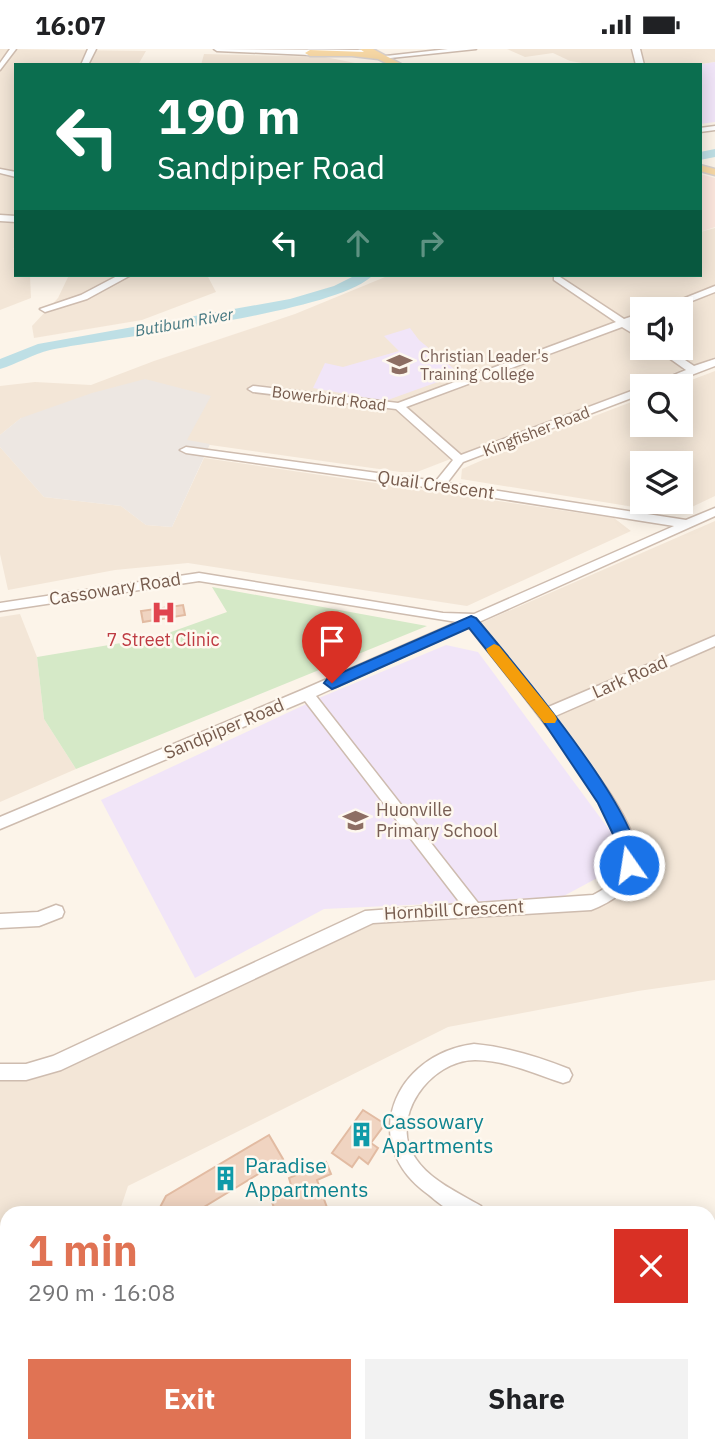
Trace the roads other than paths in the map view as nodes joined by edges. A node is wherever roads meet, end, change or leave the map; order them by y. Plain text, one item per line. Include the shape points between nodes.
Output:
1 (13, 49) edge
2 (217, 49) edge
3 (472, 49) edge
4 (310, 53) junction
5 (368, 53) edge
6 (255, 54) edge
7 (393, 63) edge
8 (0, 68) edge
9 (122, 277) edge
10 (556, 278) dead end
11 (715, 289) edge
12 (693, 297) edge
13 (45, 309) dead end
14 (630, 321) edge
15 (623, 324) junction
16 (630, 328) edge
17 (679, 360) edge
18 (715, 362) edge
19 (694, 370) junction
20 (684, 374) edge
21 (253, 389) dead end
22 (630, 395) edge
23 (399, 406) junction
24 (186, 450) dead end
25 (459, 460) junction
26 (439, 485) junction
27 (715, 512) edge
28 (685, 524) junction
29 (0, 607) edge
30 (475, 620) junction
31 (715, 641) edge
32 (307, 694) junction
33 (546, 714) junction
34 (0, 823) edge
35 (474, 909) junction
36 (56, 912) dead end
37 (0, 921) edge
38 (0, 1072) edge
39 (563, 1075) dead end
40 (464, 1206) edge

1 - 8 street
2 - 6 street
3 - 5 street
4 - 5 main road
4 - 5 street
4 - 6 street
5 - 7 main road
9 - 13 street via 84,297
10 - 15 street
11 - 12 street
14 - 15 street, Bowerbird Road
15 - 16 street
15 - 23 street, Bowerbird Road
17 - 19 street
18 - 19 street
19 - 20 street
21 - 23 street, Bowerbird Road
22 - 25 street, Kingfisher Road
23 - 25 street
24 - 26 street, Quail Crescent
25 - 26 street, Kingfisher Road
26 - 28 street, Quail Crescent
27 - 28 street, Sandpiper Road
28 - 30 street, Sandpiper Road
29 - 30 street, Cassowary Road via 199,577
30 - 32 street, Sandpiper Road
30 - 33 street, Hornbill Crescent
31 - 33 street, Lark Road
32 - 34 street, Sandpiper Road
32 - 35 street
33 - 35 street, Hornbill Crescent via 605,799 624,836 630,853 625,877 608,897 591,903
35 - 38 street, Hornbill Crescent via 371,916 55,1064 26,1072
36 - 37 street via 39,919
39 - 40 street via 505,1057 461,1053 436,1065 410,1091 399,1115 402,1153 417,1174

